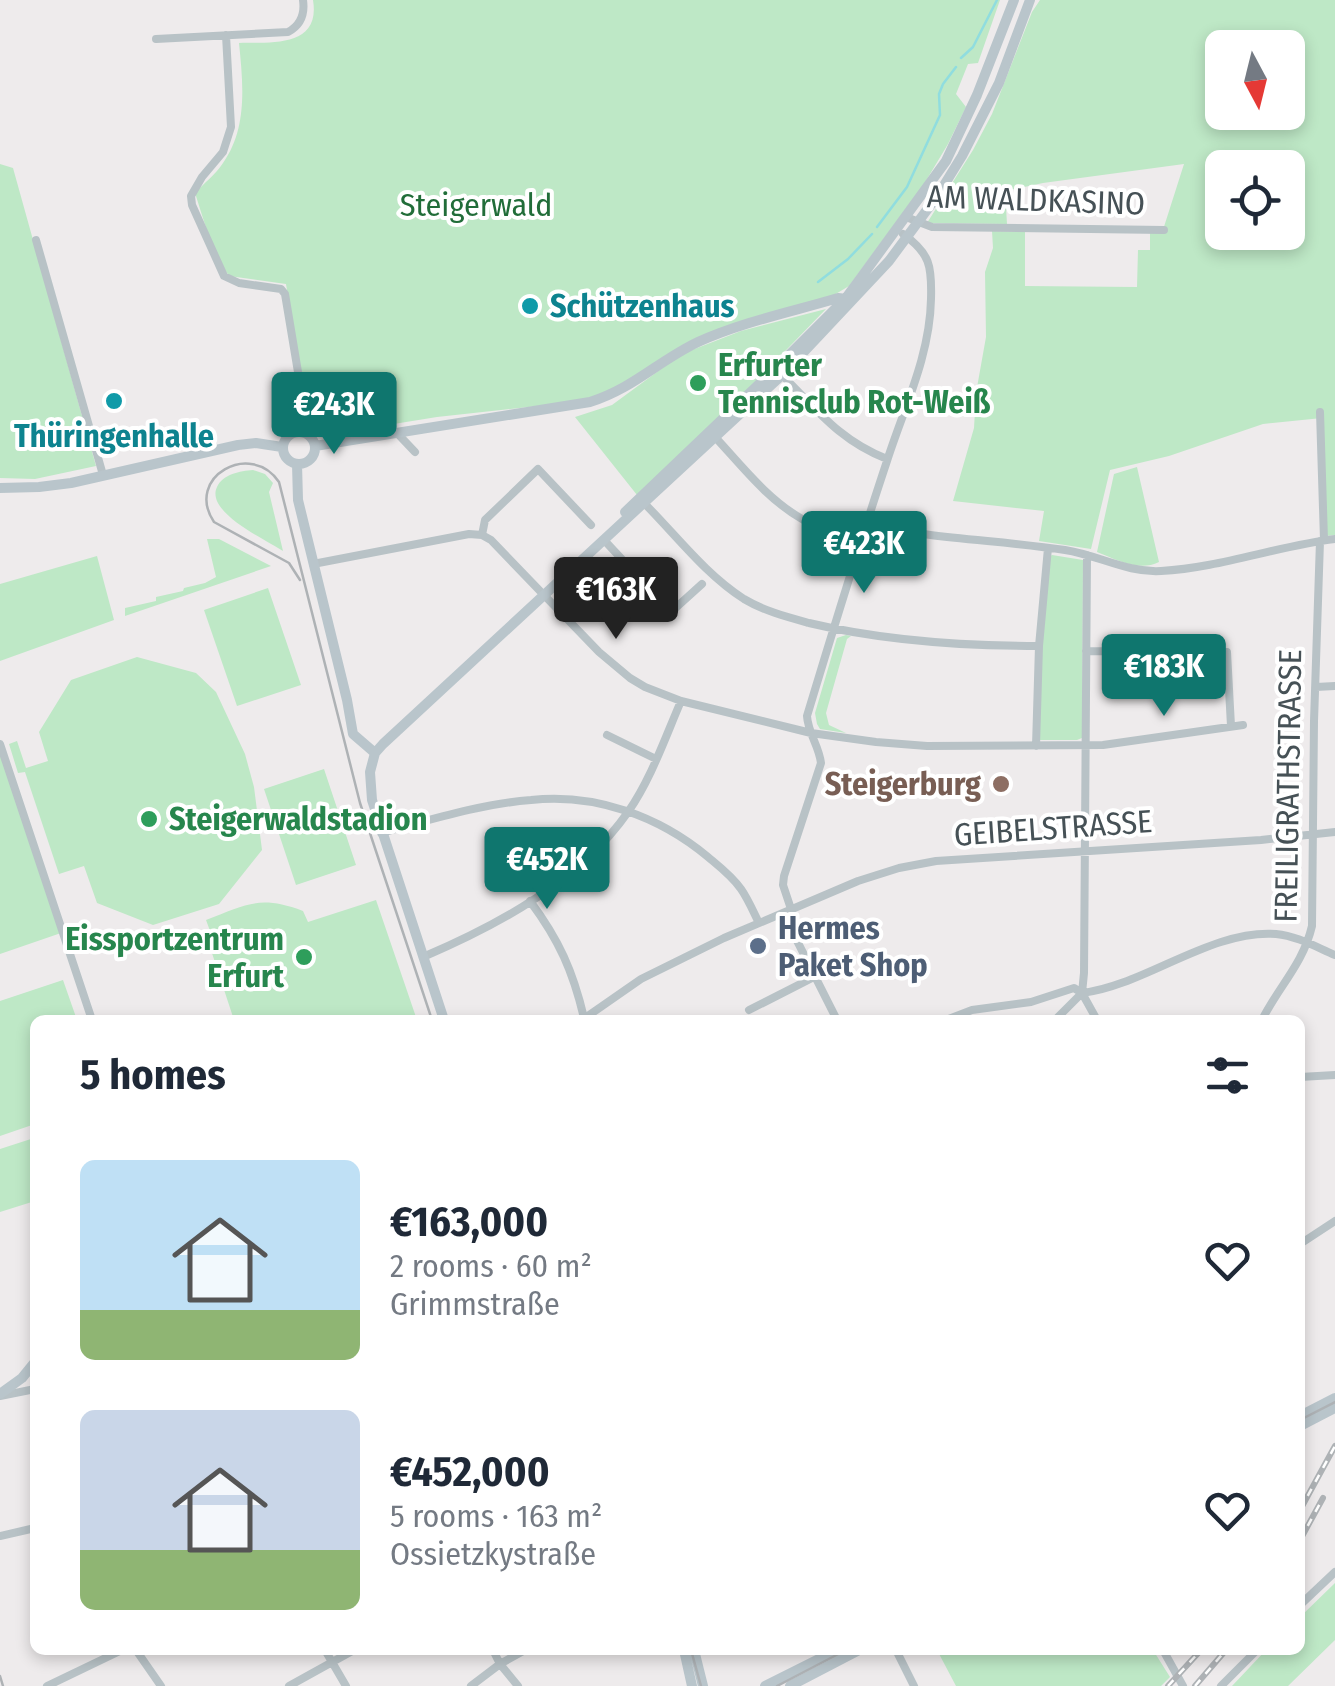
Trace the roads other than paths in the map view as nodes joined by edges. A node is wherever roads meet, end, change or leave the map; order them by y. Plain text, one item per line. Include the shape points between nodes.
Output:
1 (303, 0) edge
2 (1014, 0) edge
3 (1030, 0) edge
4 (226, 35) junction
5 (156, 38) dead end
6 (906, 217) junction
7 (918, 223) junction
8 (897, 229) junction
9 (1164, 230) dead end
10 (907, 237) junction
11 (36, 240) dead end
12 (848, 301) junction
13 (782, 375) junction
14 (1320, 412) dead end
15 (398, 431) junction
16 (302, 432) junction
17 (715, 437) junction
18 (315, 446) junction
19 (282, 447) junction
20 (416, 452) dead end
21 (887, 460) junction
22 (297, 464) junction
23 (102, 475) junction
24 (0, 488) edge
25 (644, 503) junction
26 (866, 524) junction
27 (590, 525) dead end
28 (482, 535) junction
29 (1335, 538) edge
30 (604, 540) junction
31 (1322, 540) junction
32 (861, 545) junction
33 (1048, 548) junction
34 (1086, 555) junction
35 (313, 564) junction
36 (702, 584) dead end
37 (542, 593) junction
38 (833, 629) junction
39 (1038, 646) junction
40 (1086, 651) junction
41 (1335, 686) edge
42 (1316, 687) junction
43 (681, 701) junction
44 (1243, 725) dead end
45 (1231, 726) junction
46 (811, 733) junction
47 (606, 735) dead end
48 (0, 744) edge
49 (1036, 746) junction
50 (1085, 746) junction
51 (375, 753) junction
52 (656, 759) junction
53 (629, 811) junction
54 (1335, 832) edge
55 (381, 833) junction
56 (1315, 835) junction
57 (1085, 850) junction
58 (530, 902) junction
59 (787, 911) junction
60 (759, 922) junction
61 (1308, 943) junction
62 (1335, 954) edge
63 (423, 957) junction
64 (814, 977) junction
65 (1082, 993) junction
66 (748, 1010) dead end
67 (90, 1015) edge
68 (442, 1015) edge
69 (582, 1015) edge
70 (589, 1015) edge
71 (834, 1015) edge
72 (959, 1015) edge
73 (1059, 1015) edge
74 (1095, 1015) edge
75 (1265, 1015) edge
76 (1335, 1075) edge
77 (1305, 1077) edge
78 (1335, 1221) edge
79 (1305, 1241) edge
80 (30, 1369) edge
81 (30, 1390) edge
82 (0, 1395) edge
83 (1335, 1398) edge
84 (1335, 1408) edge
85 (1305, 1417) edge
86 (1305, 1418) edge
87 (30, 1529) edge
88 (0, 1536) edge
89 (1335, 1572) edge
90 (1305, 1600) edge
91 (111, 1655) edge
92 (139, 1655) edge
93 (328, 1655) edge
94 (345, 1655) edge
95 (496, 1655) edge
96 (516, 1655) edge
97 (685, 1655) edge
98 (695, 1655) edge
99 (827, 1655) edge
100 (849, 1655) edge
101 (898, 1655) edge
102 (1166, 1655) edge
103 (1173, 1655) edge
104 (1251, 1655) edge
105 (1168, 1660) junction
106 (332, 1662) junction
107 (500, 1664) junction
108 (46, 1686) edge
109 (161, 1686) edge
110 (289, 1686) edge
111 (346, 1686) edge
112 (471, 1686) edge
113 (518, 1686) edge
114 (692, 1686) edge
115 (703, 1686) edge
116 (765, 1686) edge
117 (790, 1686) edge
118 (914, 1686) edge
119 (1183, 1686) edge
120 (1220, 1686) edge

1 - 4 street via 295,28
2 - 6 main road via 954,146
3 - 7 main road via 978,128
4 - 5 street
4 - 16 street via 231,127 223,152 192,192 192,205 224,276 285,294
6 - 7 street, AM WALDKASINO
6 - 8 main road
7 - 9 street, AM WALDKASINO
7 - 10 main road
8 - 10 street
8 - 12 main road
10 - 12 main road
10 - 21 street via 928,259 931,298 924,353
11 - 23 street
12 - 13 main road
12 - 15 main road via 838,298 716,334 590,402
12 - 37 main road
13 - 17 main road
13 - 21 street via 841,435
14 - 31 street, FREILIGRATHSTRASSE
15 - 18 main road
15 - 20 street
16 - 18 main road
16 - 19 main road via 290,434
17 - 25 main road
17 - 32 street via 786,509
18 - 22 main road via 308,462
19 - 22 main road
19 - 23 main road via 238,444
21 - 26 street
22 - 35 main road
23 - 24 main road
25 - 30 main road
25 - 38 street via 742,598
26 - 32 street
26 - 33 street
27 - 28 street via 538,468 485,520
28 - 35 street
28 - 37 street
29 - 31 street
30 - 36 street via 671,612
30 - 37 main road
31 - 34 street via 1179,570 1120,567
31 - 42 street, FREILIGRATHSTRASSE
32 - 38 street
33 - 34 street
33 - 39 street
34 - 40 street
35 - 51 main road via 353,734
37 - 43 street via 618,669
37 - 51 main road
38 - 39 street via 950,644
38 - 46 street via 807,716
39 - 49 street
40 - 45 street via 1227,652
40 - 50 street
41 - 42 street
42 - 56 street, FREILIGRATHSTRASSE
43 - 46 street
43 - 52 street
44 - 45 street
45 - 50 street
46 - 49 street via 927,746
46 - 59 street via 820,771 784,876
47 - 52 street
48 - 67 street
49 - 50 street
50 - 57 street
51 - 55 main road via 368,777
52 - 53 street
53 - 55 street via 582,800 530,800
53 - 58 street via 604,842
53 - 60 street via 689,841 728,874
54 - 56 street, GEIBELSTRASSE
55 - 63 main road
56 - 57 street, GEIBELSTRASSE
56 - 61 street, FREILIGRATHSTRASSE
57 - 59 street, GEIBELSTRASSE via 899,868
57 - 65 street
58 - 63 street
58 - 69 street via 564,954
59 - 60 street, GEIBELSTRASSE
59 - 64 street
60 - 70 street, GEIBELSTRASSE via 642,979
61 - 62 street
61 - 65 street via 1255,935
61 - 75 street, FREILIGRATHSTRASSE
63 - 68 main road
64 - 66 street
64 - 71 street
65 - 72 street via 1074,988
65 - 73 street
65 - 74 street
76 - 77 street
78 - 79 street
80 - 82 main road
81 - 82 street
83 - 85 main road
84 - 86 main road
87 - 88 street
89 - 90 street
91 - 108 street
92 - 109 street
93 - 106 street
94 - 106 street
95 - 107 street
96 - 107 street
97 - 114 main road
98 - 115 main road
99 - 116 main road
100 - 117 main road
101 - 118 street
102 - 105 street
103 - 105 street
104 - 120 street
105 - 119 street
106 - 110 street
106 - 111 street
107 - 112 street
107 - 113 street

